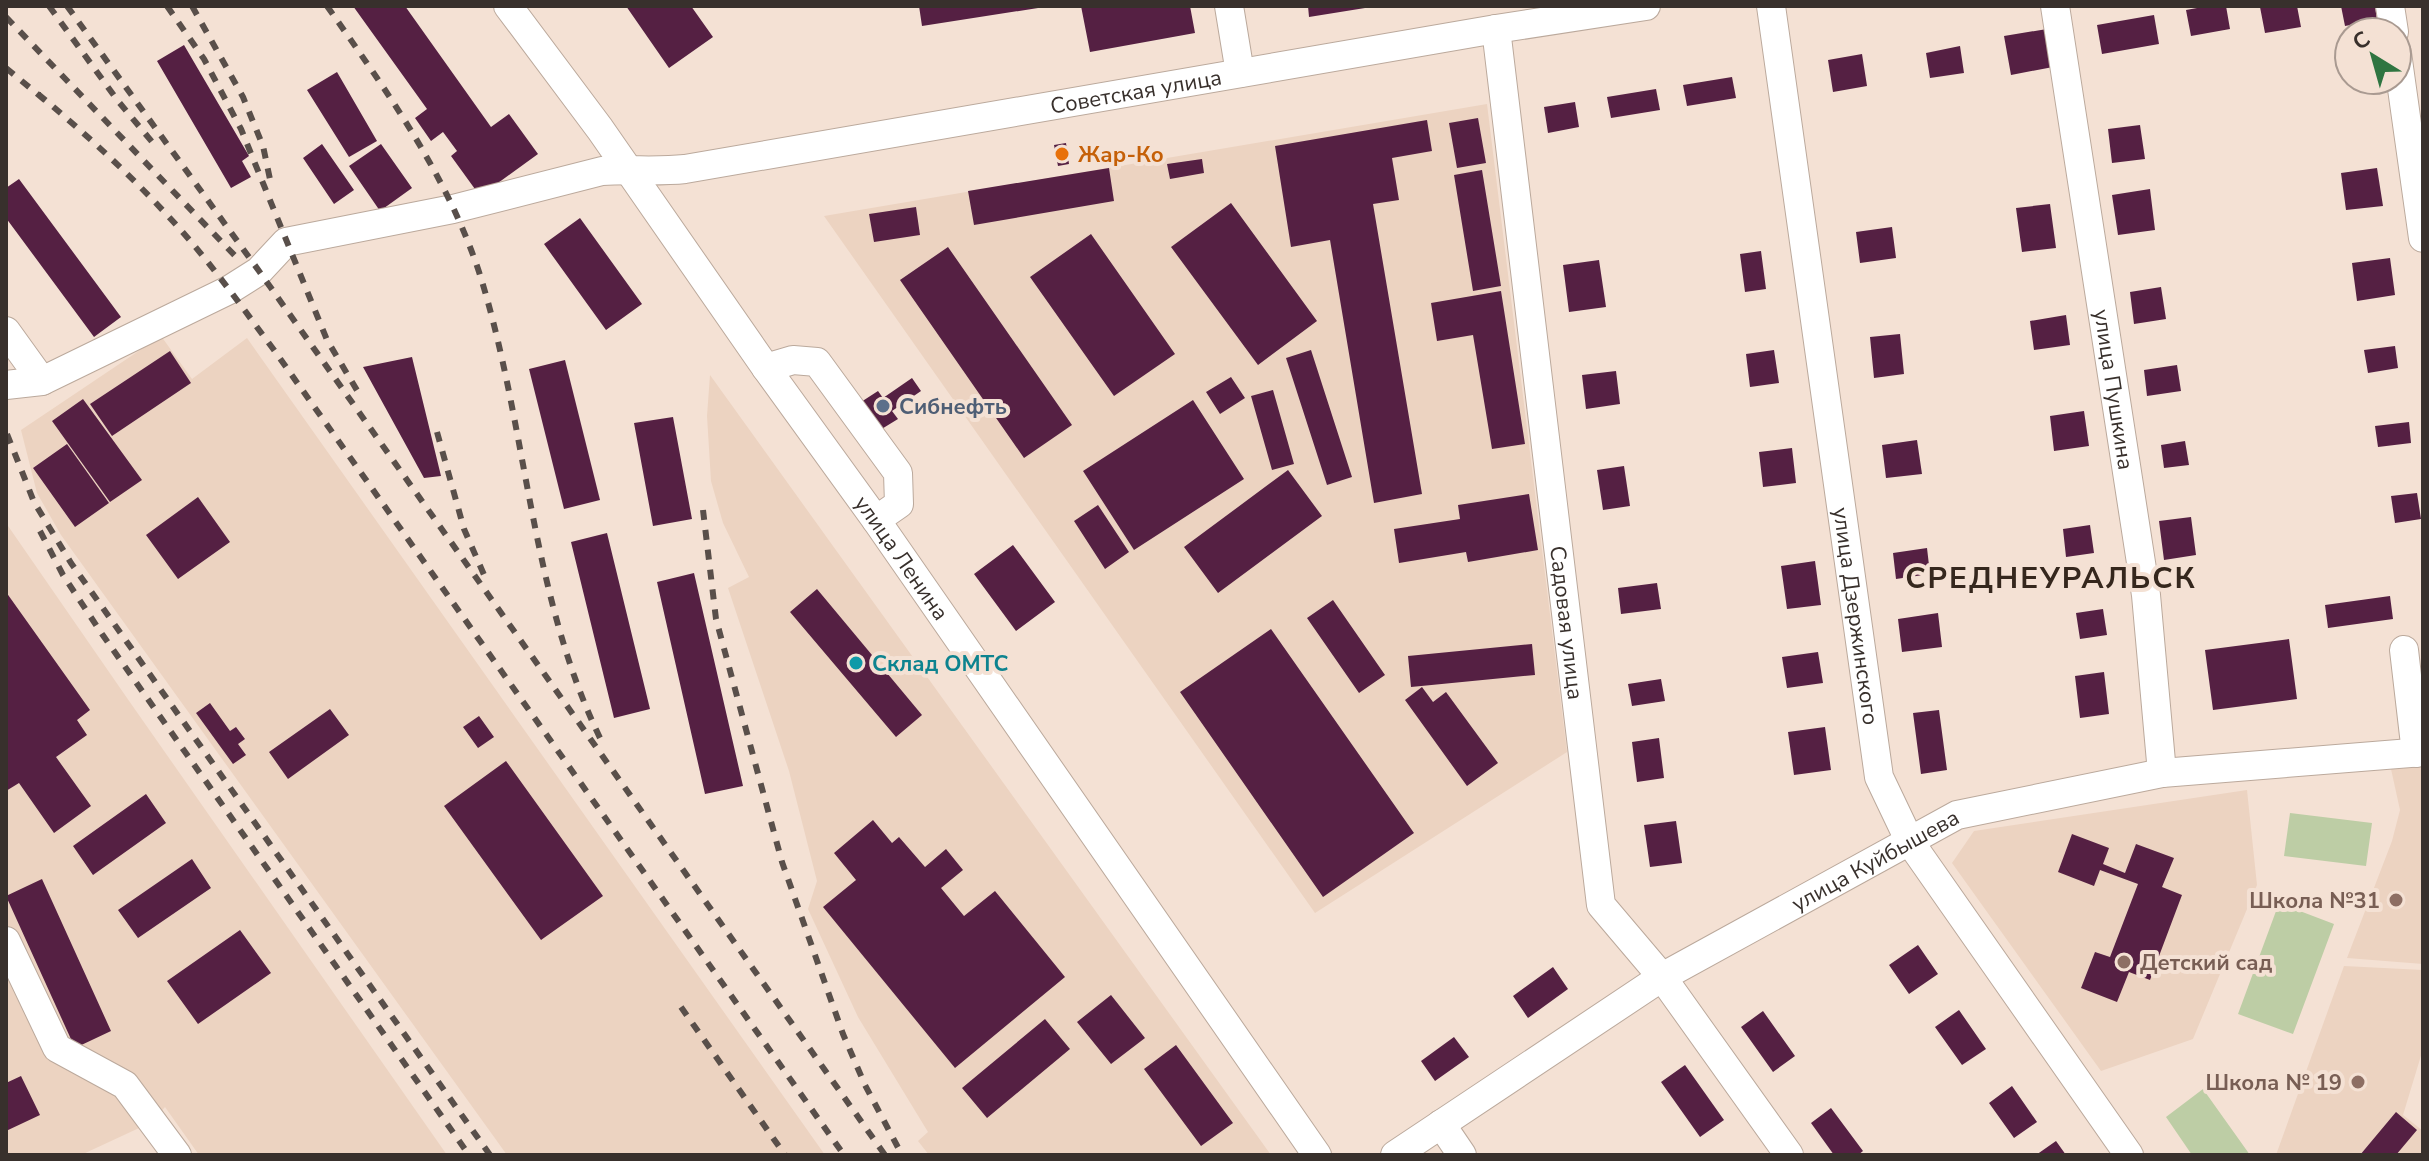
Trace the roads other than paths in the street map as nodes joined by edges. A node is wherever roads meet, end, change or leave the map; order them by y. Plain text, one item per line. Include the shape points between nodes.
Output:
1 (508, 6) edge
2 (1229, 6) edge
3 (1646, 6) edge
4 (1771, 6) edge
5 (2055, 6) edge
6 (1496, 29) junction
7 (1240, 73) junction
8 (2403, 96) edge
9 (628, 169) junction
10 (2423, 238) edge
11 (6, 331) edge
12 (766, 368) junction
13 (42, 381) junction
14 (6, 385) edge
15 (876, 520) junction
16 (2404, 650) dead end
17 (2419, 753) edge
18 (2162, 773) junction
19 (1910, 842) junction
20 (6, 941) edge
21 (1662, 977) junction
22 (1441, 1124) junction
23 (177, 1155) edge
24 (1317, 1155) edge
25 (1395, 1155) edge
26 (1462, 1155) edge
27 (1789, 1155) edge
28 (2129, 1155) edge

1 - 9 street, улица Ленина
2 - 7 street
3 - 6 street, Советская улица
4 - 19 street, улица Дзержинского via 1879,777
5 - 18 street, улица Пушкина via 2146,595
6 - 7 street, Советская улица
6 - 21 street, Садовая улица via 1601,905
7 - 9 street, Советская улица via 685,169
8 - 10 street
9 - 12 street, улица Ленина
9 - 13 street, Советская улица via 579,175 453,209 286,242 259,271 229,290
11 - 13 street
12 - 15 street, улица Ленина
12 - 15 street via 793,360 817,362 898,473 899,504
13 - 14 street, Советская улица
15 - 24 street, улица Ленина
16 - 17 street
17 - 18 street, улица Куйбышева
18 - 19 street, улица Куйбышева via 1957,815
19 - 21 street, улица Куйбышева
19 - 28 street, улица Дзержинского
20 - 23 street via 57,1048 125,1085
21 - 22 street, улица Куйбышева
21 - 27 street, Садовая улица
22 - 25 street, улица Куйбышева
22 - 26 street

